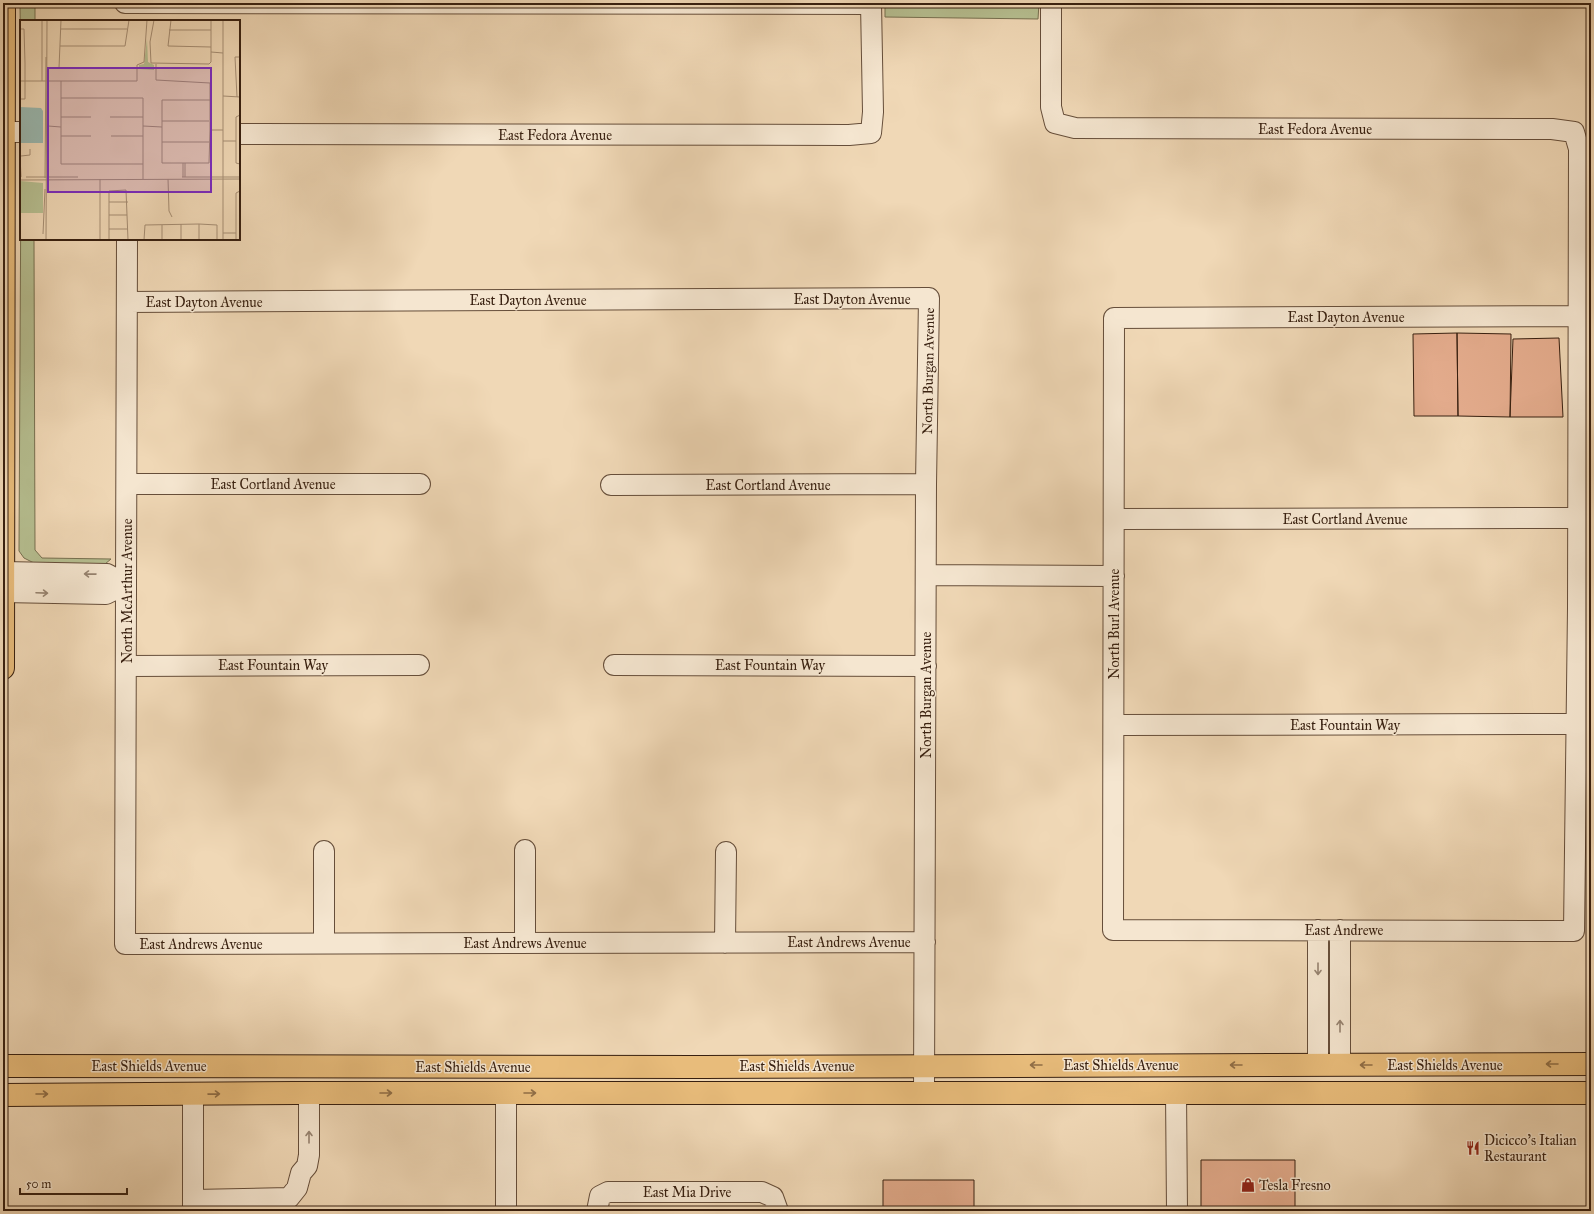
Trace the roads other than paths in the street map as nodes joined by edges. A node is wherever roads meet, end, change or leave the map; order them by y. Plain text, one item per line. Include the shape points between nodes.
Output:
1 (4, 3) edge
2 (125, 3) edge
3 (423, 3) edge
4 (589, 3) edge
5 (754, 3) edge
6 (1051, 3) edge
7 (257, 4) edge
8 (871, 4) edge
9 (9, 132) edge
10 (240, 134) edge
11 (127, 240) edge
12 (929, 298) joint
13 (127, 302) junction
14 (1578, 316) junction
15 (1114, 318) joint
16 (127, 484) junction
17 (420, 484) dead end
18 (926, 484) junction
19 (611, 485) dead end
20 (1577, 518) junction
21 (1114, 519) junction
22 (3, 572) edge
23 (926, 575) junction
24 (1114, 576) junction
25 (126, 584) junction
26 (3, 592) edge
27 (1585, 608) edge
28 (419, 665) dead end
29 (614, 665) dead end
30 (127, 666) junction
31 (926, 666) junction
32 (3, 668) edge
33 (1577, 724) junction
34 (1114, 725) junction
35 (525, 850) dead end
36 (324, 851) dead end
37 (726, 852) dead end
38 (1113, 930) joint
39 (1318, 930) junction
40 (1340, 930) junction
41 (725, 942) junction
42 (925, 942) junction
43 (125, 944) joint
44 (324, 944) junction
45 (525, 944) junction
46 (1591, 1064) edge
47 (924, 1065) junction
48 (1318, 1065) junction
49 (1340, 1065) junction
50 (3, 1066) edge
51 (502, 1067) junction
52 (702, 1067) junction
53 (924, 1092) junction
54 (1176, 1092) junction
55 (1591, 1092) edge
56 (302, 1093) junction
57 (506, 1093) junction
58 (193, 1094) junction
59 (3, 1095) edge
60 (598, 1204) edge
61 (776, 1204) edge
62 (193, 1205) edge
63 (506, 1211) edge
64 (1177, 1211) edge

1 - 9 main road
2 - 7 street
3 - 4 street
3 - 7 street
4 - 5 street
5 - 8 street
6 - 14 street, East Fedora Avenue via 1051,107 1055,123 1075,128 1552,129 1574,132 1579,149
8 - 10 street, East Fedora Avenue via 871,132 849,135
9 - 22 main road
11 - 13 street, North McArthur Avenue
12 - 13 street, East Dayton Avenue
12 - 18 street, North Burgan Avenue
13 - 16 street, North McArthur Avenue
14 - 15 street, East Dayton Avenue
14 - 20 street
15 - 21 street, North Burl Avenue
16 - 17 street, East Cortland Avenue
16 - 25 street, North McArthur Avenue
18 - 19 street, East Cortland Avenue
18 - 23 street, North Burgan Avenue
20 - 21 street, East Cortland Avenue
20 - 27 street
21 - 24 street, North Burl Avenue
25 -> 22 street via 107,574
22 - 26 main road
23 - 24 street
23 - 31 street, North Burgan Avenue
24 - 34 street, North Burl Avenue
26 -> 25 street via 106,594
25 - 30 street, North McArthur Avenue
26 - 32 main road
27 - 33 street
28 - 30 street, East Fountain Way
29 - 31 street, East Fountain Way
30 - 43 street, North McArthur Avenue
31 - 42 street, North Burgan Avenue
33 - 34 street, East Fountain Way
33 - 40 street, East Andrewe via 1574,931
34 - 38 street, North Burl Avenue
35 - 45 street
36 - 44 street
37 - 41 street
38 - 39 street, East Andrewe
39 - 40 street, East Andrewe
39 -> 48 street
49 -> 40 street
41 - 42 street, East Andrews Avenue
41 - 45 street, East Andrews Avenue
42 - 47 street, North Burgan Avenue
43 - 44 street, East Andrews Avenue
44 - 45 street, East Andrews Avenue
46 -> 49 main road, East Shields Avenue
48 -> 47 main road, East Shields Avenue
47 - 52 main road, East Shields Avenue
47 - 53 street, North Burgan Avenue
48 - 49 main road, East Shields Avenue
50 - 51 main road, East Shields Avenue
51 - 52 main road, East Shields Avenue
51 - 56 main road via 437,1078 321,1079 311,1081
52 - 57 main road via 636,1079 513,1079 507,1086
53 - 54 main road, East Shields Avenue
57 -> 53 main road, East Shields Avenue
54 - 55 main road, East Shields Avenue
54 - 64 street
56 -> 57 main road, East Shields Avenue
58 -> 56 main road, East Shields Avenue
56 - 62 street via 295,1166 300,1173 297,1188 289,1198
57 - 63 street
59 -> 58 main road, East Shields Avenue
58 - 62 street
60 - 61 street, East Mia Drive via 608,1192 762,1192

